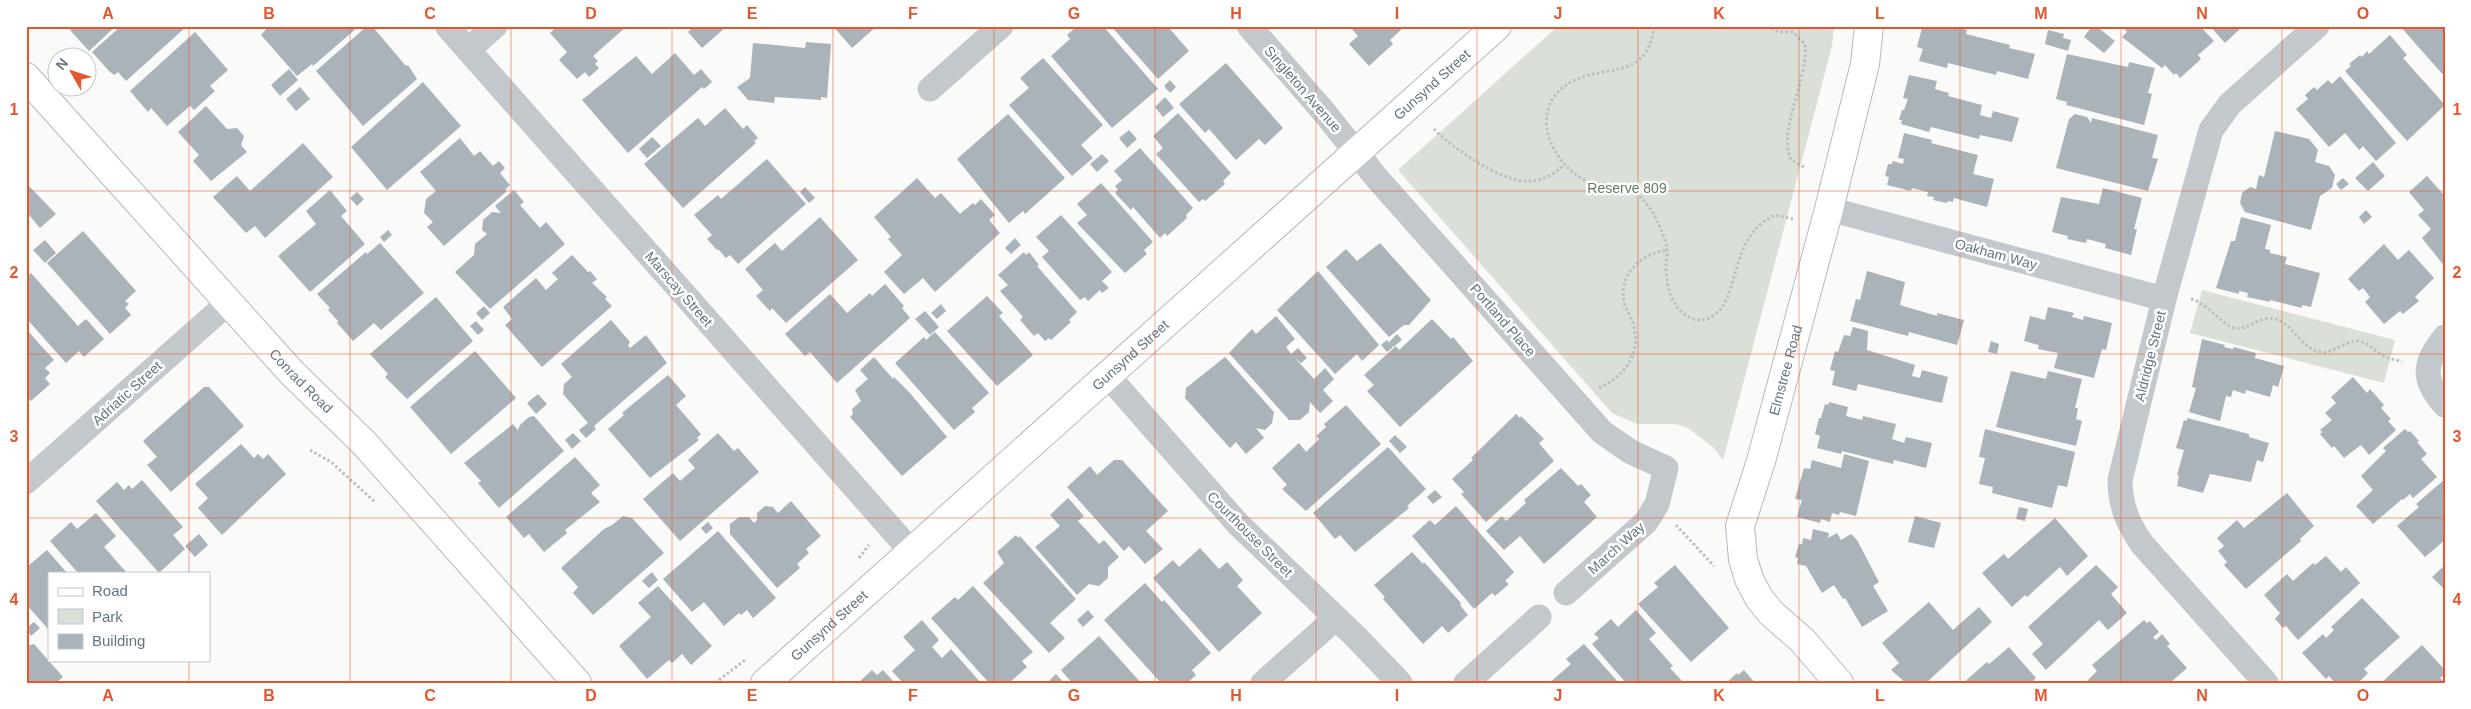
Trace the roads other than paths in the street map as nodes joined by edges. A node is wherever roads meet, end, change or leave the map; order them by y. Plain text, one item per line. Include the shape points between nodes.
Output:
1 (447, 26) edge
2 (495, 26) edge
3 (1001, 26) edge
4 (1249, 26) edge
5 (1497, 26) edge
6 (1869, 26) edge
7 (2317, 26) edge
8 (468, 50) junction
9 (26, 77) edge
10 (930, 89) dead end
11 (1356, 152) junction
12 (1828, 209) junction
13 (2164, 299) junction
14 (228, 303) junction
15 (2445, 337) edge
16 (1108, 376) junction
17 (2445, 405) edge
18 (1666, 468) joint
19 (26, 482) edge
20 (911, 551) junction
21 (1566, 593) dead end
22 (1539, 617) dead end
23 (1336, 618) junction
24 (577, 683) edge
25 (765, 683) edge
26 (1263, 683) edge
27 (1400, 683) edge
28 (1466, 683) edge
29 (1839, 683) edge
30 (2266, 683) edge

1 - 8 street, Marscay Street
2 - 8 street
3 - 10 street
4 - 11 street, Singleton Avenue
5 - 11 street, Gunsynd Street
6 - 12 street, Elmstree Road via 1865,64
7 - 13 street, Aldridge Street via 2230,104 2215,122 2206,144
8 - 20 street, Marscay Street
9 - 14 street, Conrad Road
11 - 16 street, Gunsynd Street
11 - 18 street, Portland Place via 1602,432 1631,452
12 - 13 street, Oakham Way
12 - 29 street, Elmstree Road via 1761,461 1740,526 1743,559 1759,598 1802,640
13 - 30 street, Aldridge Street via 2121,469 2122,504 2132,530 2142,544
14 - 19 street, Adriatic Street
14 - 24 street, Conrad Road via 292,373 364,443
15 - 17 street via 2433,352 2428,380
16 - 20 street, Gunsynd Street
16 - 23 street, Courthouse Street via 1220,506
18 - 21 street, March Way via 1657,504 1646,522
20 - 25 street, Gunsynd Street
22 - 28 street
23 - 26 street
23 - 27 street, Courthouse Street

